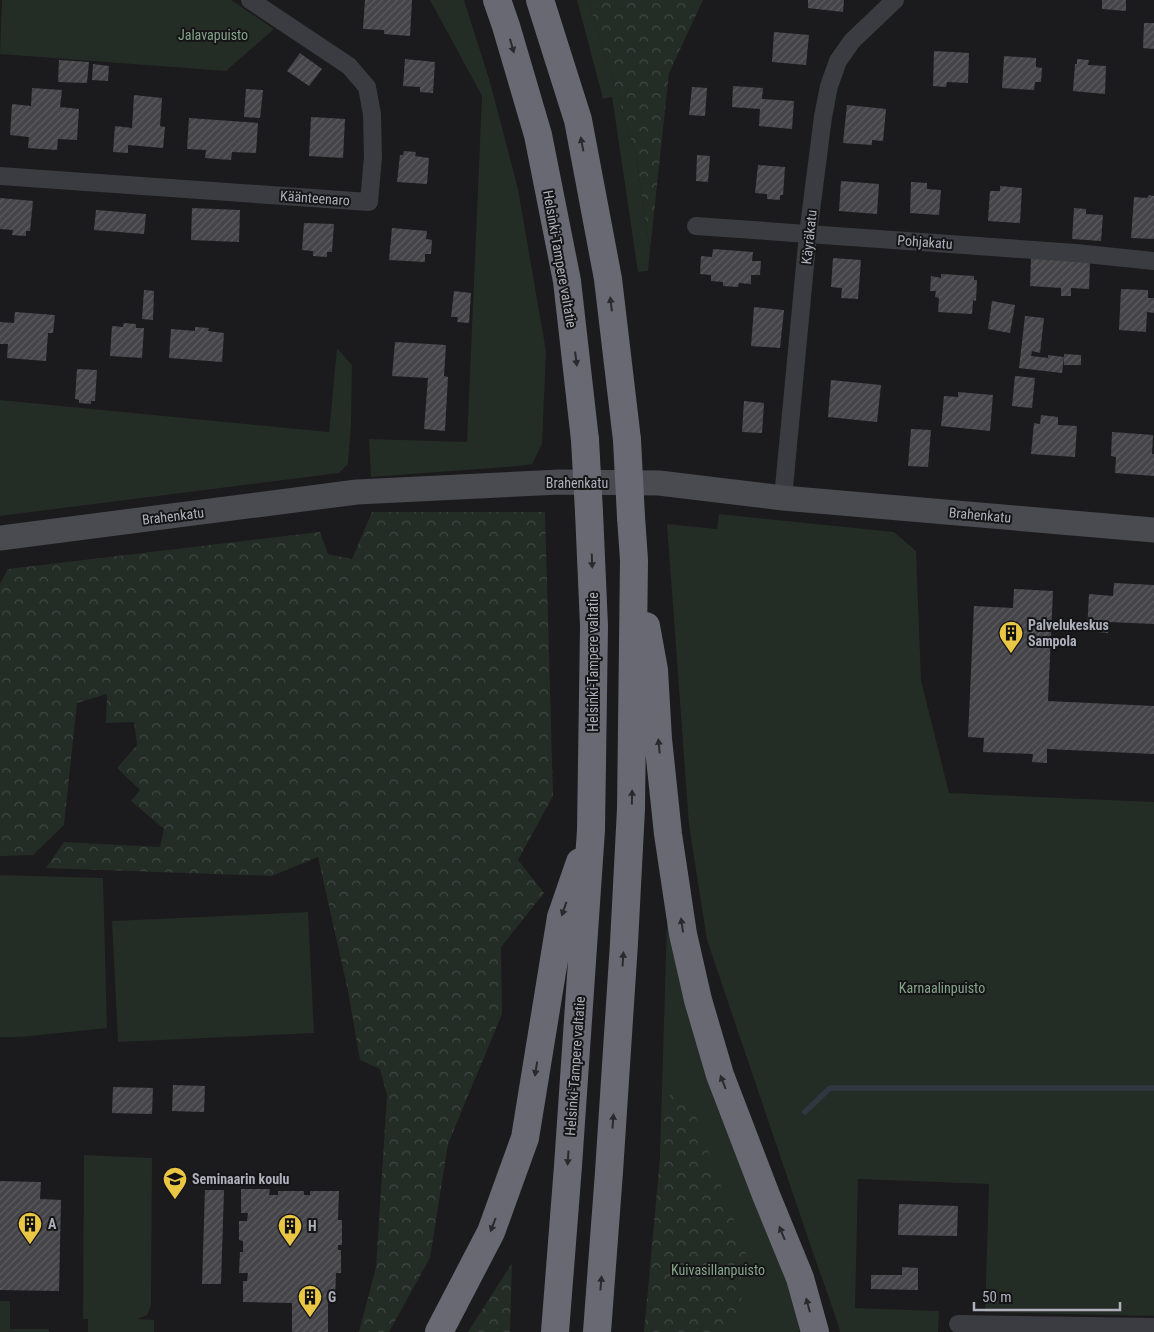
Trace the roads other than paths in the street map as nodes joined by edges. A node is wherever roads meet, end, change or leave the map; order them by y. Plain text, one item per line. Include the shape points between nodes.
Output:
1 (250, 0) edge
2 (497, 0) edge
3 (540, 0) edge
4 (895, 0) edge
5 (0, 176) edge
6 (696, 226) dead end
7 (808, 234) junction
8 (1154, 261) edge
9 (783, 498) junction
10 (1154, 530) edge
11 (0, 538) edge
12 (634, 560) junction
13 (591, 830) junction
14 (958, 1324) dead end
15 (1154, 1327) edge
16 (439, 1332) edge
17 (555, 1332) edge
18 (597, 1332) edge
19 (815, 1332) edge

1 - 5 street, Käänteenaro via 349,66 367,87 372,114 373,157 368,202
2 -> 13 highway, Helsinki-Tampere valtatie, bridge via 538,135 565,271 585,440 594,626
12 -> 3 highway, bridge via 627,440 608,279 578,120
4 - 7 street, Käyräkatu via 852,41 838,61 823,117
6 - 7 street, Pohjakatu
7 - 8 street, Pohjakatu
7 - 9 street, Käyräkatu
9 - 10 main road, Brahenkatu
9 - 11 main road, Brahenkatu via 659,484 560,482 357,492
18 -> 12 highway via 610,1172 631,809
19 -> 12 highway via 800,1278 720,1075 698,1000 683,934 668,834 654,670
13 -> 16 highway via 561,917 525,1138 490,1232
13 -> 17 highway, Helsinki-Tampere valtatie
14 - 15 street

